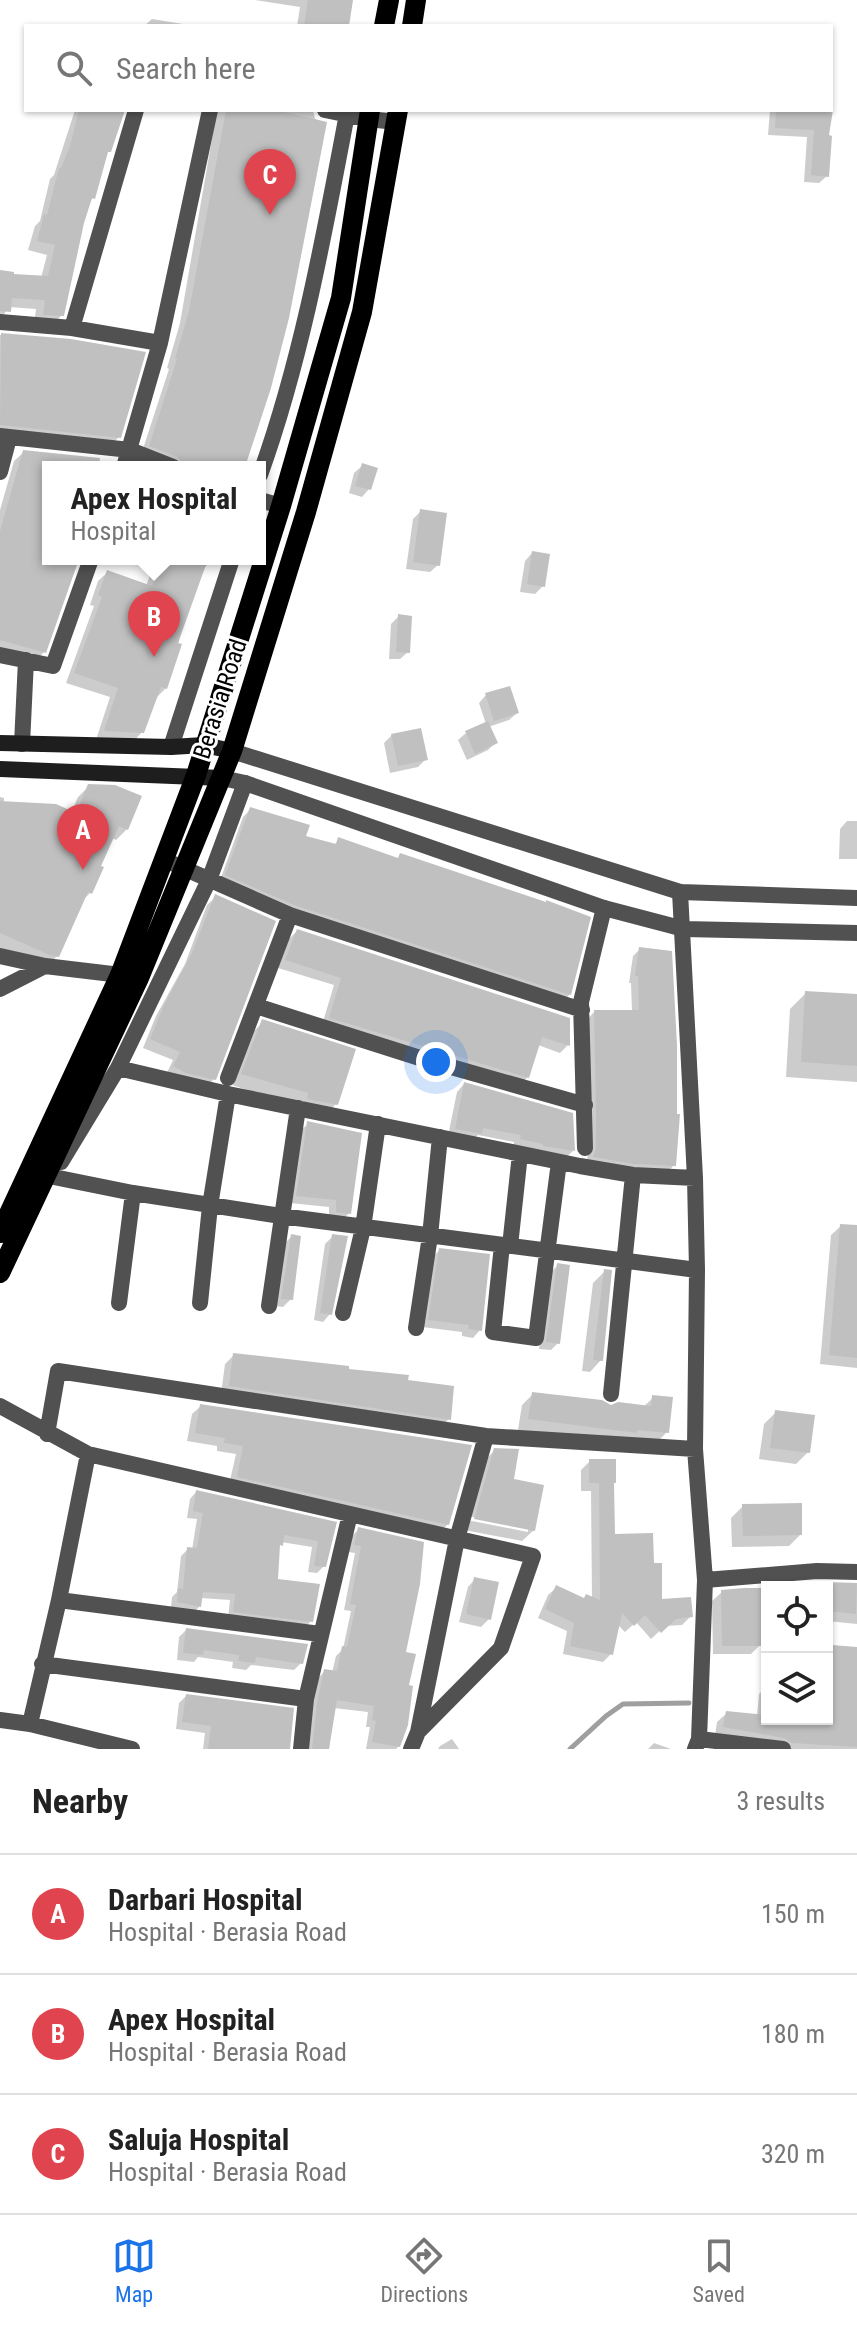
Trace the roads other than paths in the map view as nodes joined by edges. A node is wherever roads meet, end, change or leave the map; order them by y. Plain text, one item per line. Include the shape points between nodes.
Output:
1 (389, 0) edge
2 (416, 0) edge
3 (384, 24) edge
4 (412, 24) edge
5 (135, 112) edge
6 (210, 112) edge
7 (336, 112) edge
8 (347, 114) junction
9 (369, 115) edge
10 (397, 116) edge
11 (0, 322) edge
12 (72, 328) junction
13 (160, 343) junction
14 (5, 437) edge
15 (130, 450) junction
16 (126, 461) edge
17 (158, 461) edge
18 (265, 461) edge
19 (0, 472) edge
20 (266, 502) edge
21 (281, 506) junction
22 (266, 553) edge
23 (89, 565) edge
24 (230, 565) edge
25 (262, 565) edge
26 (0, 655) edge
27 (26, 660) junction
28 (0, 743) edge
29 (22, 744) junction
30 (204, 745) junction
31 (171, 747) junction
32 (232, 751) junction
33 (0, 769) edge
34 (196, 775) junction
35 (222, 778) junction
36 (245, 783) junction
37 (164, 860) junction
38 (184, 869) junction
39 (209, 880) junction
40 (680, 892) junction
41 (857, 898) edge
42 (604, 908) junction
43 (290, 915) junction
44 (684, 929) junction
45 (857, 933) edge
46 (0, 956) edge
47 (45, 966) junction
48 (129, 976) junction
49 (0, 989) edge
50 (256, 1006) junction
51 (582, 1010) junction
52 (118, 1068) junction
53 (228, 1086) junction
54 (585, 1105) junction
55 (298, 1108) junction
56 (378, 1124) junction
57 (440, 1137) junction
58 (585, 1148) dead end
59 (520, 1154) junction
60 (559, 1162) junction
61 (42, 1175) junction
62 (633, 1175) junction
63 (695, 1178) junction
64 (133, 1193) junction
65 (210, 1206) junction
66 (281, 1216) junction
67 (363, 1228) junction
68 (0, 1233) edge
69 (430, 1236) junction
70 (506, 1246) junction
71 (548, 1251) junction
72 (624, 1261) junction
73 (697, 1270) junction
74 (0, 1273) edge
75 (119, 1303) dead end
76 (200, 1303) dead end
77 (269, 1306) dead end
78 (343, 1313) dead end
79 (416, 1328) dead end
80 (611, 1394) dead end
81 (0, 1406) edge
82 (47, 1434) junction
83 (486, 1436) junction
84 (695, 1449) junction
85 (88, 1454) junction
86 (350, 1514) junction
87 (457, 1539) junction
88 (857, 1572) edge
89 (705, 1580) junction
90 (59, 1600) junction
91 (320, 1634) junction
92 (42, 1664) junction
93 (306, 1699) junction
94 (0, 1720) edge
95 (30, 1724) junction
96 (418, 1732) junction
97 (700, 1746) edge
98 (132, 1749) edge
99 (301, 1749) edge
100 (411, 1749) edge
101 (783, 1749) edge

1 - 3 main road
2 - 4 main road
5 - 12 street
6 - 13 street
7 - 8 street
8 - 9 street
8 - 18 street via 286,397
9 - 10 street
9 - 21 main road, Berasia Road via 341,298
10 - 32 main road, Berasia Road via 362,312
11 - 12 street
12 - 13 street
13 - 15 street
14 - 15 street
14 - 19 street
15 - 16 street
15 - 17 street
20 - 21 street
21 - 22 main road, Berasia Road
23 - 27 street via 53,666
24 - 31 street
25 - 30 main road, Berasia Road
26 - 27 street
27 - 29 street
28 - 29 main road
29 - 31 main road
30 - 31 main road
30 - 32 main road
30 - 34 main road, Berasia Road
32 - 35 main road, Berasia Road
32 - 40 street
33 - 34 main road
34 - 35 main road
34 - 37 main road, Berasia Road
35 - 36 street
35 - 38 main road, Berasia Road
36 - 39 street
36 - 42 street
37 - 38 street
37 - 48 main road, Berasia Road
38 - 39 street
38 - 48 main road, Berasia Road
39 - 43 street
39 - 52 street
40 - 41 street
40 - 44 street
42 - 44 street
42 - 51 street
43 - 50 street
43 - 51 street
44 - 45 street
44 - 63 street
46 - 47 street
47 - 48 street
47 - 49 street
48 - 61 main road, Berasia Road
50 - 53 street
50 - 54 street
51 - 54 street
52 - 53 street
52 - 61 street
53 - 55 street
53 - 65 street
54 - 58 street
55 - 56 street
55 - 66 street
56 - 57 street
56 - 67 street
57 - 59 street
57 - 69 street
59 - 60 street
59 - 70 street
60 - 62 street
60 - 71 street
61 - 64 street
61 - 68 main road, Berasia Road
61 - 74 main road, Berasia Road
62 - 63 street
62 - 72 street
63 - 73 street
64 - 65 street
64 - 75 street
65 - 66 street
65 - 76 street
66 - 67 street
66 - 77 street
67 - 69 street
67 - 78 street
69 - 70 street
69 - 79 street
70 - 71 street
70 - 71 street via 493,1332 536,1338
71 - 72 street
72 - 73 street
72 - 80 street
73 - 84 street
81 - 82 street
82 - 83 street via 58,1371
82 - 85 street
83 - 84 street
83 - 87 street
84 - 89 street
85 - 86 street
85 - 90 street
86 - 87 street
86 - 91 street
87 - 96 street
87 - 96 street via 533,1556 501,1648
88 - 89 street
89 - 97 street
90 - 91 street
90 - 92 street
91 - 93 street
92 - 93 street
92 - 95 street
93 - 99 street
94 - 95 street
95 - 98 street
96 - 100 street
97 - 101 street

